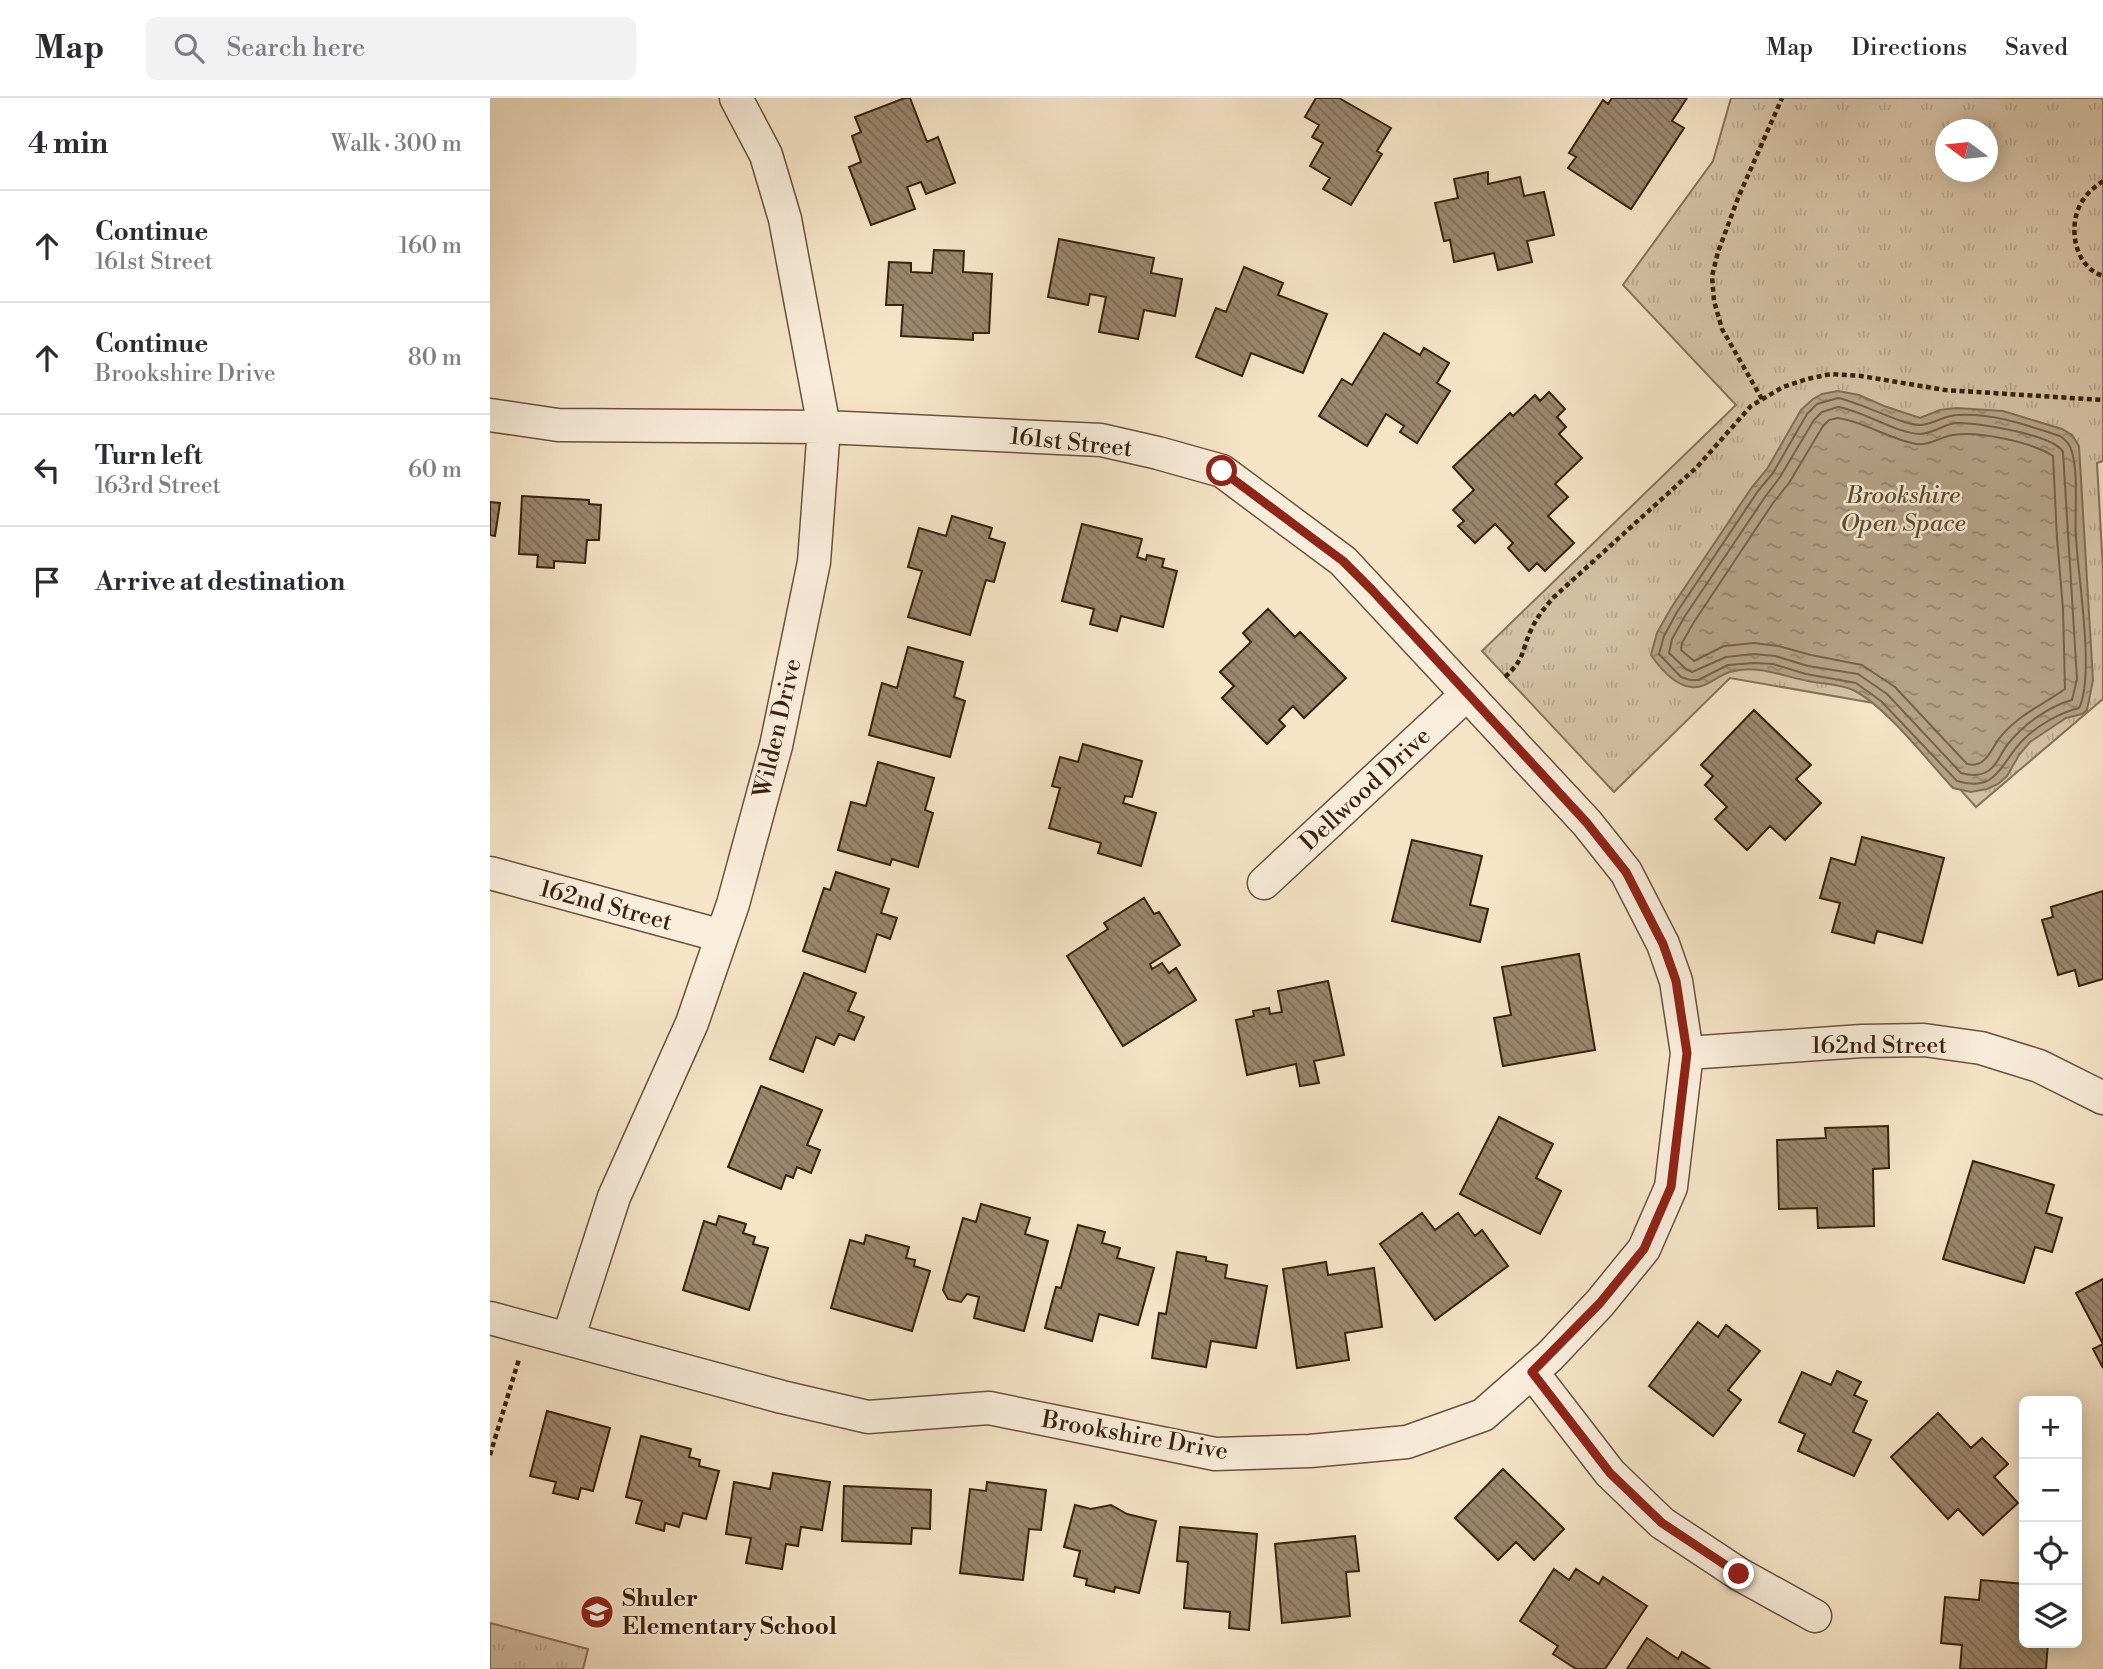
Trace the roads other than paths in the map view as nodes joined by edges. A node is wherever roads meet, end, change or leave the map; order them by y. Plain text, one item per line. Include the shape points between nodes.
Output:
1 (736, 98) edge
2 (490, 415) edge
3 (824, 427) junction
4 (1467, 694) junction
5 (490, 873) edge
6 (1264, 883) dead end
7 (722, 936) junction
8 (1687, 1053) junction
9 (2103, 1098) edge
10 (490, 1318) edge
11 (568, 1339) junction
12 (1532, 1372) junction
13 (1815, 1616) dead end

1 - 3 street, Wilden Drive via 766,155 785,219
2 - 3 street, 161st Street via 558,425
3 - 4 street, 161st Street via 1101,440 1222,471 1343,561
3 - 7 street, Wilden Drive via 811,575 776,746
4 - 6 street, Dellwood Drive
4 - 8 street, 161st Street via 1587,823 1626,872 1663,944 1676,981
5 - 7 street, 162nd Street
7 - 11 street, Wilden Drive via 692,1023 614,1197
8 - 9 street, 162nd Street via 1924,1040 1981,1048 2039,1066
8 - 12 street, Brookshire Drive via 1671,1187 1644,1249 1600,1303
10 - 11 street, Brookshire Drive
11 - 12 street, Brookshire Drive via 868,1418 989,1408 1216,1454 1407,1441 1483,1415
12 - 13 street via 1610,1473 1662,1523 1739,1574

